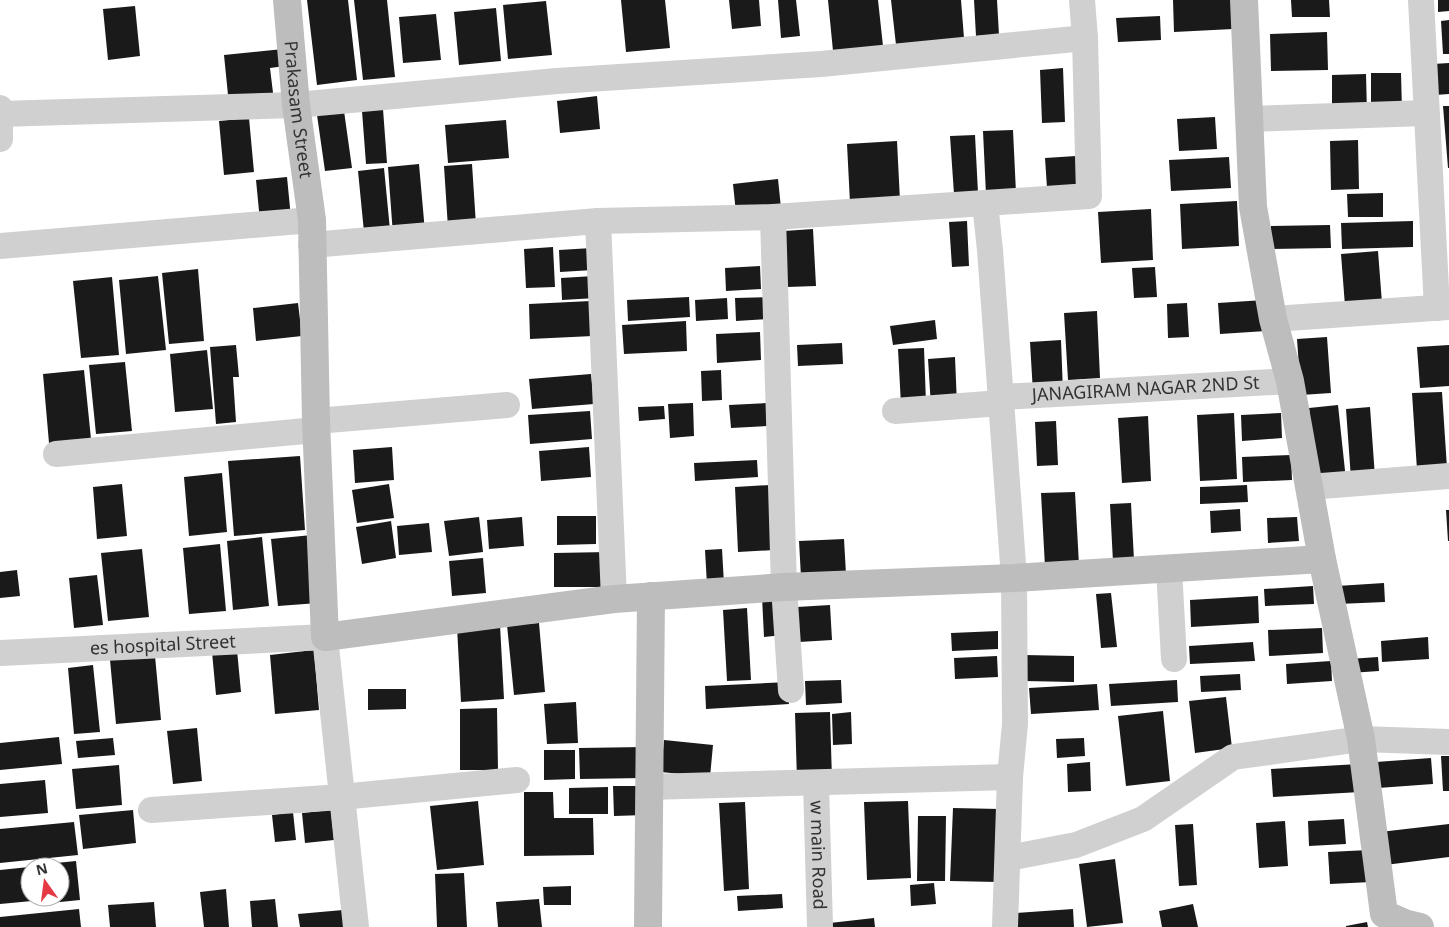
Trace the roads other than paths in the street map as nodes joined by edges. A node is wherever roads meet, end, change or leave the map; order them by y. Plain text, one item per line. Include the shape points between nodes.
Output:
1 (288, 0) edge
2 (1082, 0) edge
3 (1244, 0) edge
4 (1421, 0) edge
5 (1085, 38) junction
6 (296, 105) junction
7 (0, 108) edge
8 (1426, 113) junction
9 (0, 114) edge
10 (1249, 119) junction
11 (0, 139) edge
12 (1439, 173) edge
13 (985, 203) junction
14 (773, 217) junction
15 (598, 221) junction
16 (311, 232) junction
17 (0, 246) edge
18 (1443, 307) edge
19 (1273, 319) junction
20 (1290, 381) junction
21 (1001, 400) junction
22 (507, 405) dead end
23 (895, 410) dead end
24 (316, 426) junction
25 (56, 454) dead end
26 (1449, 476) edge
27 (1309, 487) junction
28 (1322, 559) junction
29 (1169, 569) junction
30 (1014, 578) junction
31 (784, 587) junction
32 (652, 596) junction
33 (614, 600) junction
34 (325, 637) junction
35 (1, 653) edge
36 (1174, 659) dead end
37 (791, 690) dead end
38 (1361, 738) junction
39 (1449, 742) edge
40 (1010, 776) junction
41 (517, 780) dead end
42 (816, 783) junction
43 (649, 786) junction
44 (341, 797) junction
45 (151, 810) dead end
46 (1008, 858) junction
47 (1411, 926) edge
48 (356, 927) edge
49 (648, 927) edge
50 (820, 927) edge
51 (1005, 927) edge

1 - 6 street, Prakasam Street
2 - 5 street
3 - 10 street
4 - 8 street
5 - 6 street via 821,64 557,81
5 - 13 street via 1089,196
6 - 9 street
6 - 16 street, Prakasam Street
7 - 9 street
8 - 10 street
8 - 12 street
9 - 11 street
10 - 19 street via 1253,207
12 - 18 street
13 - 14 street
13 - 21 street
14 - 15 street
14 - 31 street
15 - 16 street
15 - 33 street
16 - 17 street
16 - 24 street, Prakasam Street
18 - 19 street
19 - 20 street
20 - 21 street, JANAGIRAM NAGAR 2ND St
20 - 27 street
21 - 23 street, JANAGIRAM NAGAR 2ND St
21 - 30 street
22 - 24 street
24 - 25 street
24 - 34 street, Prakasam Street
26 - 27 street
27 - 28 street
28 - 29 street
28 - 38 street
29 - 30 street
29 - 36 street
30 - 31 street
30 - 40 street via 1015,724
31 - 32 street
31 - 37 street
32 - 33 street
32 - 43 street
33 - 34 street
34 - 35 street, es hospital Street
34 - 44 street
38 - 39 street
38 - 46 street via 1233,757 1143,819 1076,845
38 - 47 street via 1384,914
40 - 42 street
40 - 46 street
41 - 44 street
42 - 43 street
42 - 50 street, w main Road
43 - 49 street
44 - 45 street
44 - 48 street
46 - 51 street

